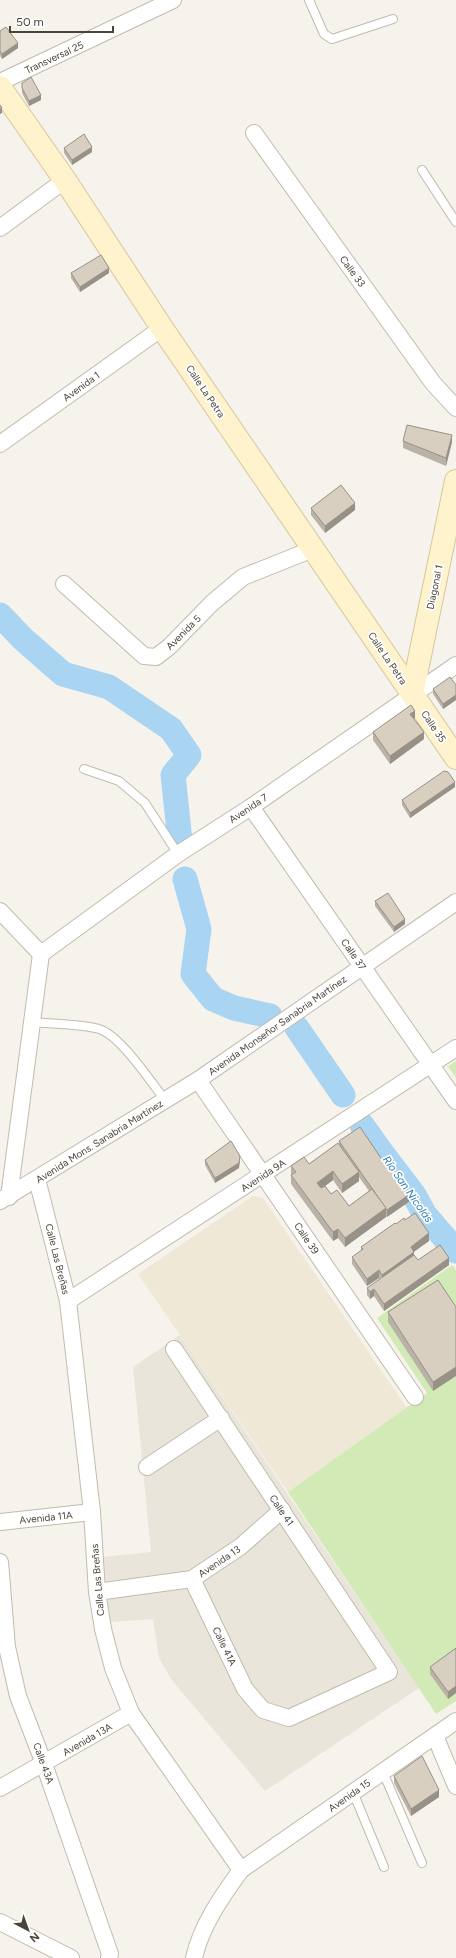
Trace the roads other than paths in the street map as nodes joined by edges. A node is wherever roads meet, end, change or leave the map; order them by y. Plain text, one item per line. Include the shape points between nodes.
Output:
1 (173, 0) edge
2 (309, 0) edge
3 (393, 19) dead end
4 (0, 82) edge
5 (0, 87) edge
6 (254, 133) dead end
7 (422, 170) dead end
8 (65, 180) junction
9 (456, 222) edge
10 (0, 228) edge
11 (162, 328) junction
12 (456, 408) edge
13 (0, 444) edge
14 (456, 480) edge
15 (313, 549) junction
16 (64, 584) dead end
17 (456, 665) edge
18 (412, 694) junction
19 (456, 758) edge
20 (84, 769) dead end
21 (251, 807) junction
22 (178, 854) junction
23 (456, 902) edge
24 (0, 911) edge
25 (42, 954) junction
26 (362, 966) junction
27 (32, 1022) junction
28 (456, 1048) edge
29 (431, 1065) junction
30 (198, 1080) junction
31 (165, 1100) junction
32 (456, 1101) edge
33 (263, 1175) junction
34 (37, 1179) junction
35 (4, 1199) edge
36 (68, 1300) junction
37 (174, 1349) dead end
38 (415, 1397) dead end
39 (220, 1418) junction
40 (147, 1467) dead end
41 (282, 1510) junction
42 (92, 1512) junction
43 (0, 1522) edge
44 (0, 1562) edge
45 (192, 1579) junction
46 (96, 1592) junction
47 (263, 1710) joint
48 (132, 1713) junction
49 (456, 1721) edge
50 (435, 1736) junction
51 (44, 1764) junction
52 (382, 1772) junction
53 (456, 1786) edge
54 (0, 1788) edge
55 (353, 1792) junction
56 (422, 1863) dead end
57 (384, 1867) dead end
58 (241, 1870) junction
59 (0, 1922) edge
60 (71, 1958) edge
61 (109, 1958) edge
62 (194, 1958) edge

1 - 4 street, Transversal 25
2 - 3 lane via 324,34 332,39
5 - 8 street, Calle La Petra
6 - 12 street, Calle 33 via 434,383
7 - 9 lane
8 - 10 street
8 - 11 street, Calle La Petra
11 - 13 street, Avenida 1
11 - 15 street, Calle La Petra
14 - 18 street, Diagonal 1
15 - 16 street, Avenida 5 via 244,577 212,603 156,657 144,656
15 - 18 street, Calle La Petra
17 - 18 street, Avenida 7
18 - 19 street, Calle 35
18 - 21 street, Avenida 7
20 - 22 lane via 119,781 145,803
21 - 22 street, Avenida 7
21 - 26 street, Calle 37
22 - 25 street, Avenida 7
23 - 26 street, Avenida Monseñor Sanabria Martínez
24 - 25 street
25 - 27 street
26 - 29 street, Calle 37
26 - 30 street, Avenida Monseñor Sanabria Martínez
27 - 31 lane via 99,1029 110,1034
27 - 35 street
28 - 29 street, Avenida 9A
29 - 32 street, Calle 37
29 - 33 street, Avenida 9A
30 - 31 street, Avenida Mons. Sanabria Martínez
30 - 33 street, Calle 39
31 - 34 street, Avenida Mons. Sanabria Martínez
33 - 36 street, Avenida 9A
33 - 38 street, Calle 39
34 - 35 street, Avenida Mons. Sanabria Martínez
34 - 36 street, Calle Las Breñas
36 - 42 street, Calle Las Breñas
37 - 39 street, Calle 41
39 - 40 street
39 - 41 street, Calle 41
41 - 45 street, Avenida 13 via 240,1547
41 - 47 street, Calle 41 via 389,1672 289,1718
42 - 43 street, Avenida 11A
42 - 46 street, Calle Las Breñas
44 - 51 street, Calle 43A via 7,1647 18,1696
45 - 46 street, Avenida 13
45 - 47 street, Calle 41A via 246,1689
46 - 48 street, Calle Las Breñas via 112,1668
48 - 51 street, Avenida 13A
48 - 58 street, Calle Las Breñas
49 - 50 street, Avenida 15
50 - 52 street, Avenida 15
50 - 53 street
51 - 54 street, Avenida 13A
51 - 61 street, Calle 43A via 110,1954
52 - 55 street, Avenida 15
52 - 56 lane
55 - 57 lane
55 - 58 street, Avenida 15
58 - 62 street via 209,1920
59 - 60 street

